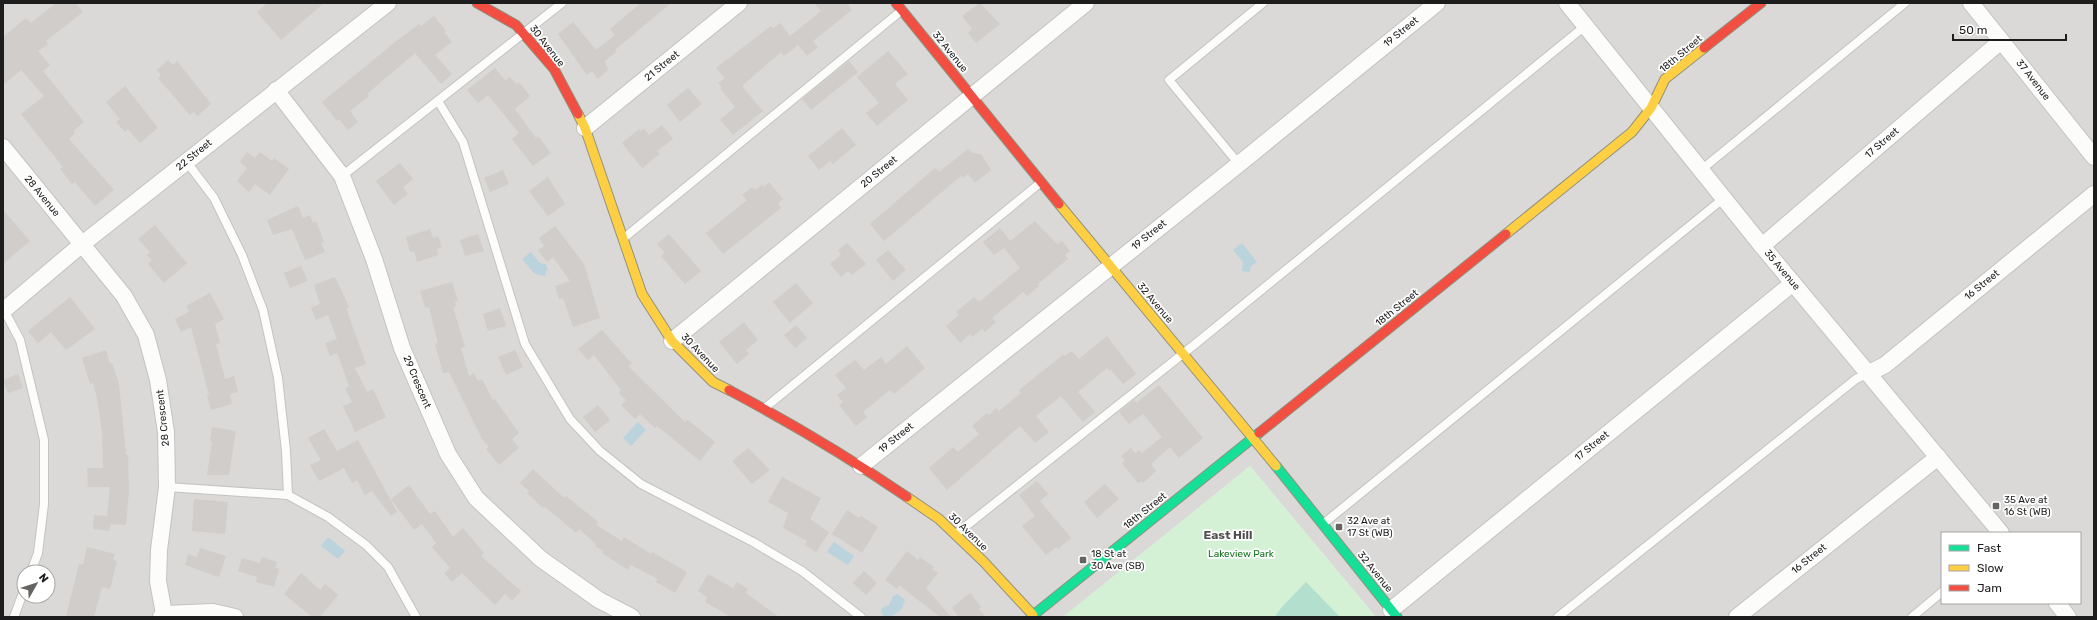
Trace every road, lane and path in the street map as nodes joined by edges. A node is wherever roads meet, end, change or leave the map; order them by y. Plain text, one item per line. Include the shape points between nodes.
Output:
1 (388, 3) edge
2 (477, 3) edge
3 (562, 3) edge
4 (739, 3) edge
5 (1086, 3) edge
6 (1263, 3) edge
7 (1437, 3) edge
8 (1567, 3) edge
9 (1761, 3) edge
10 (1905, 3) edge
11 (1971, 3) edge
12 (903, 6) edge
13 (1585, 26) junction
14 (524, 34) junction
15 (2001, 41) junction
16 (276, 90) junction
17 (971, 95) junction
18 (438, 101) junction
19 (1651, 108) junction
20 (585, 128) junction
21 (4, 150) edge
22 (2094, 157) edge
23 (186, 162) junction
24 (1239, 164) junction
25 (1701, 170) junction
26 (342, 176) junction
27 (1041, 182) junction
28 (2094, 194) edge
29 (1724, 198) junction
30 (623, 239) junction
31 (81, 245) junction
32 (1762, 246) junction
33 (1110, 267) junction
34 (1793, 283) junction
35 (4, 311) edge
36 (672, 341) junction
37 (1182, 353) junction
38 (1869, 373) junction
39 (764, 409) junction
40 (1254, 438) junction
41 (1938, 457) junction
42 (861, 466) junction
43 (167, 487) junction
44 (288, 495) junction
45 (1322, 524) junction
46 (2000, 532) edge
47 (956, 535) junction
48 (34, 564) edge
49 (1941, 593) edge
50 (19, 604) edge
51 (2058, 604) edge
52 (1394, 613) edge
53 (162, 615) edge
54 (1032, 616) edge
55 (14, 617) edge
56 (235, 617) edge
57 (416, 617) edge
58 (632, 617) edge
59 (861, 617) edge
60 (1558, 617) edge
61 (1737, 617) edge
62 (1912, 617) edge
63 (2068, 617) edge

1 - 16 street, 22 Street
2 - 14 street, 30 Avenue via 516,25
3 - 14 lane
4 - 20 street, 21 Street
5 - 17 street, 20 Street
6 - 24 lane via 1169,80
7 - 24 street, 19 Street
8 - 13 street, 35 Avenue
9 - 19 street, 18th Street via 1666,79
10 - 25 lane
11 - 15 street, 37 Avenue
12 - 17 street, 32 Avenue
12 - 30 lane
13 - 19 street, 35 Avenue
13 - 37 lane
14 - 18 lane
14 - 20 street, 30 Avenue via 554,69
15 - 22 street, 37 Avenue
15 - 32 street, 17 Street
16 - 23 street, 22 Street
16 - 26 street, 29 Crescent
17 - 27 street, 32 Avenue
17 - 36 street, 20 Street
18 - 26 lane
18 - 59 lane via 463,142 525,344 570,419 600,451 641,484 753,542 796,568
19 - 25 street, 35 Avenue
19 - 40 street, 18th Street via 1632,132
20 - 30 street, 30 Avenue
21 - 31 street, 28 Avenue
23 - 31 street, 22 Street
23 - 44 lane via 214,198 242,255 263,310 278,378
24 - 33 street, 19 Street
25 - 29 street, 35 Avenue
26 - 58 street, 29 Crescent via 374,259 402,348 448,454 476,498 540,559 600,600
27 - 33 street, 32 Avenue
27 - 39 lane
28 - 38 street, 16 Street via 1885,365
29 - 32 street, 35 Avenue
29 - 45 lane
30 - 36 street, 30 Avenue via 642,294
31 - 35 street, 22 Street
31 - 43 street, 28 Crescent via 124,296 146,335 158,380 166,432
32 - 34 street, 35 Avenue
33 - 37 street, 32 Avenue
33 - 42 street, 19 Street
34 - 38 street, 35 Avenue
34 - 52 street, 17 Street
35 - 48 lane via 20,340 44,440 44,504 38,553
36 - 39 street, 30 Avenue via 713,382
37 - 40 street, 32 Avenue
37 - 47 lane
38 - 41 street, 35 Avenue
38 - 60 lane via 1856,379
39 - 42 street, 30 Avenue
40 - 45 street, 32 Avenue
40 - 54 street, 18th Street
41 - 46 street, 35 Avenue
41 - 61 street, 16 Street
42 - 47 street, 30 Avenue via 939,520
43 - 44 lane
43 - 53 street, 28 Crescent via 159,550 158,581
44 - 57 lane via 328,517 366,545 388,567
45 - 52 street, 32 Avenue
47 - 54 street, 30 Avenue
49 - 62 lane
50 - 55 lane
51 - 63 street
53 - 56 street, 28 Crescent via 213,612

